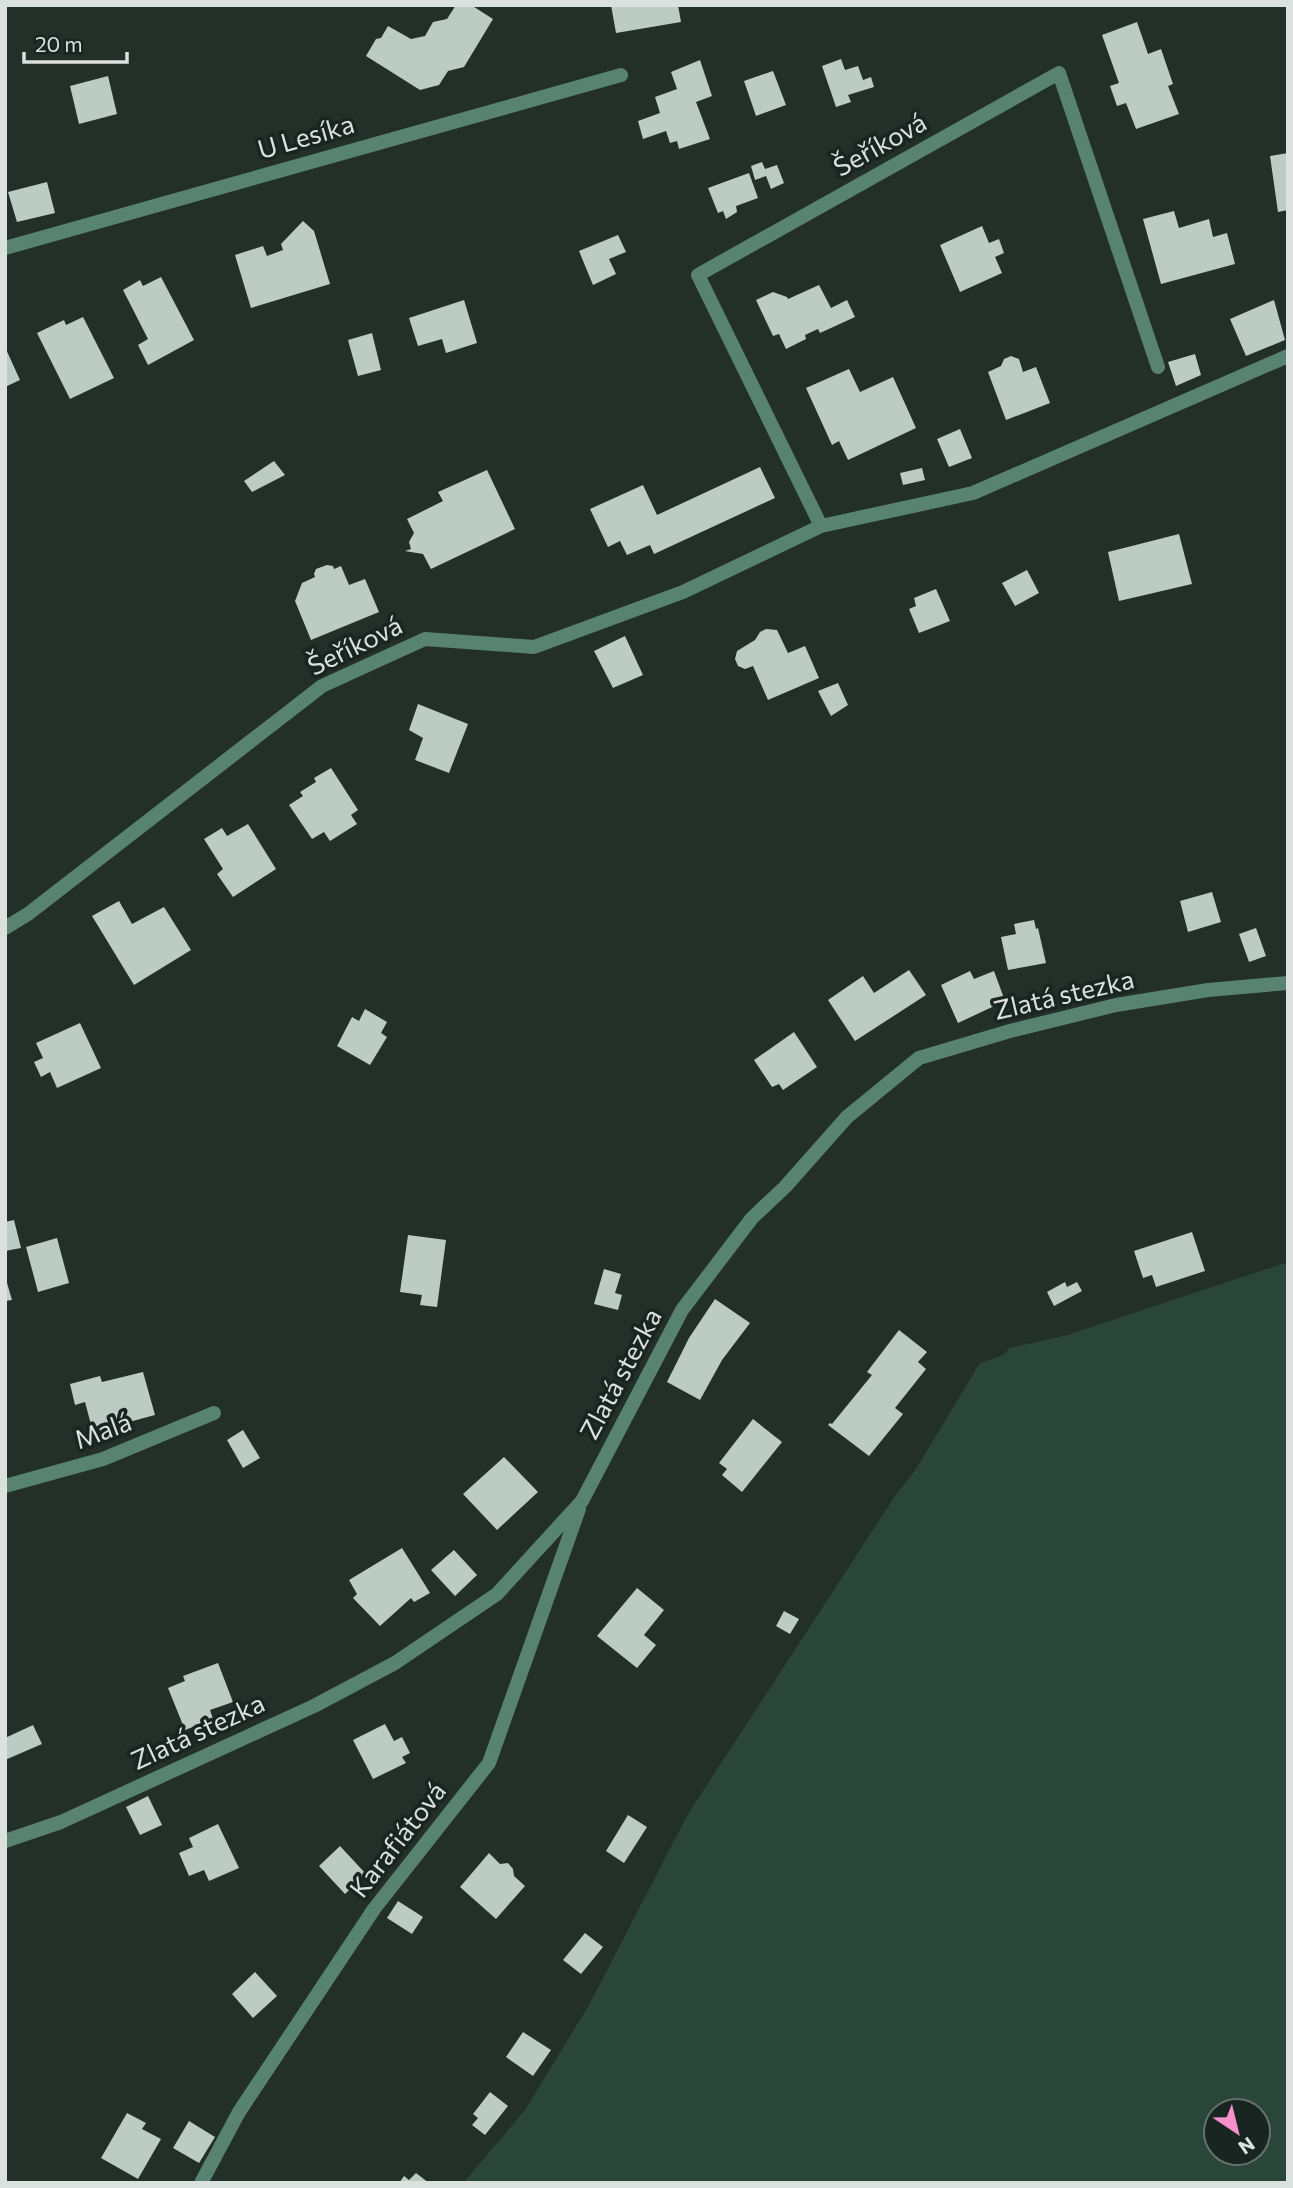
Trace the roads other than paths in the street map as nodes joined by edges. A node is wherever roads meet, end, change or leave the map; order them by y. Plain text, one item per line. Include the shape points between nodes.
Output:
1 (621, 75) dead end
2 (5, 248) edge
3 (1288, 356) edge
4 (1158, 367) dead end
5 (821, 526) junction
6 (5, 928) edge
7 (1288, 983) edge
8 (214, 1412) dead end
9 (5, 1486) edge
10 (582, 1502) junction
11 (5, 1841) edge
12 (201, 2183) edge

1 - 2 street, U Lesíka
3 - 5 street, Šeříková via 973,493
4 - 5 street, Šeříková via 1059,73 698,275
5 - 6 street, Šeříková via 683,592 534,647 425,639 322,686
7 - 10 street, Zlatá stezka via 1116,1005 919,1058 847,1117 752,1218 682,1310
8 - 9 street, Malá via 103,1459
10 - 11 street, Zlatá stezka via 498,1594 395,1663 218,1751 61,1822
10 - 12 street, Karafiátová via 489,1763 374,1909 239,2112

